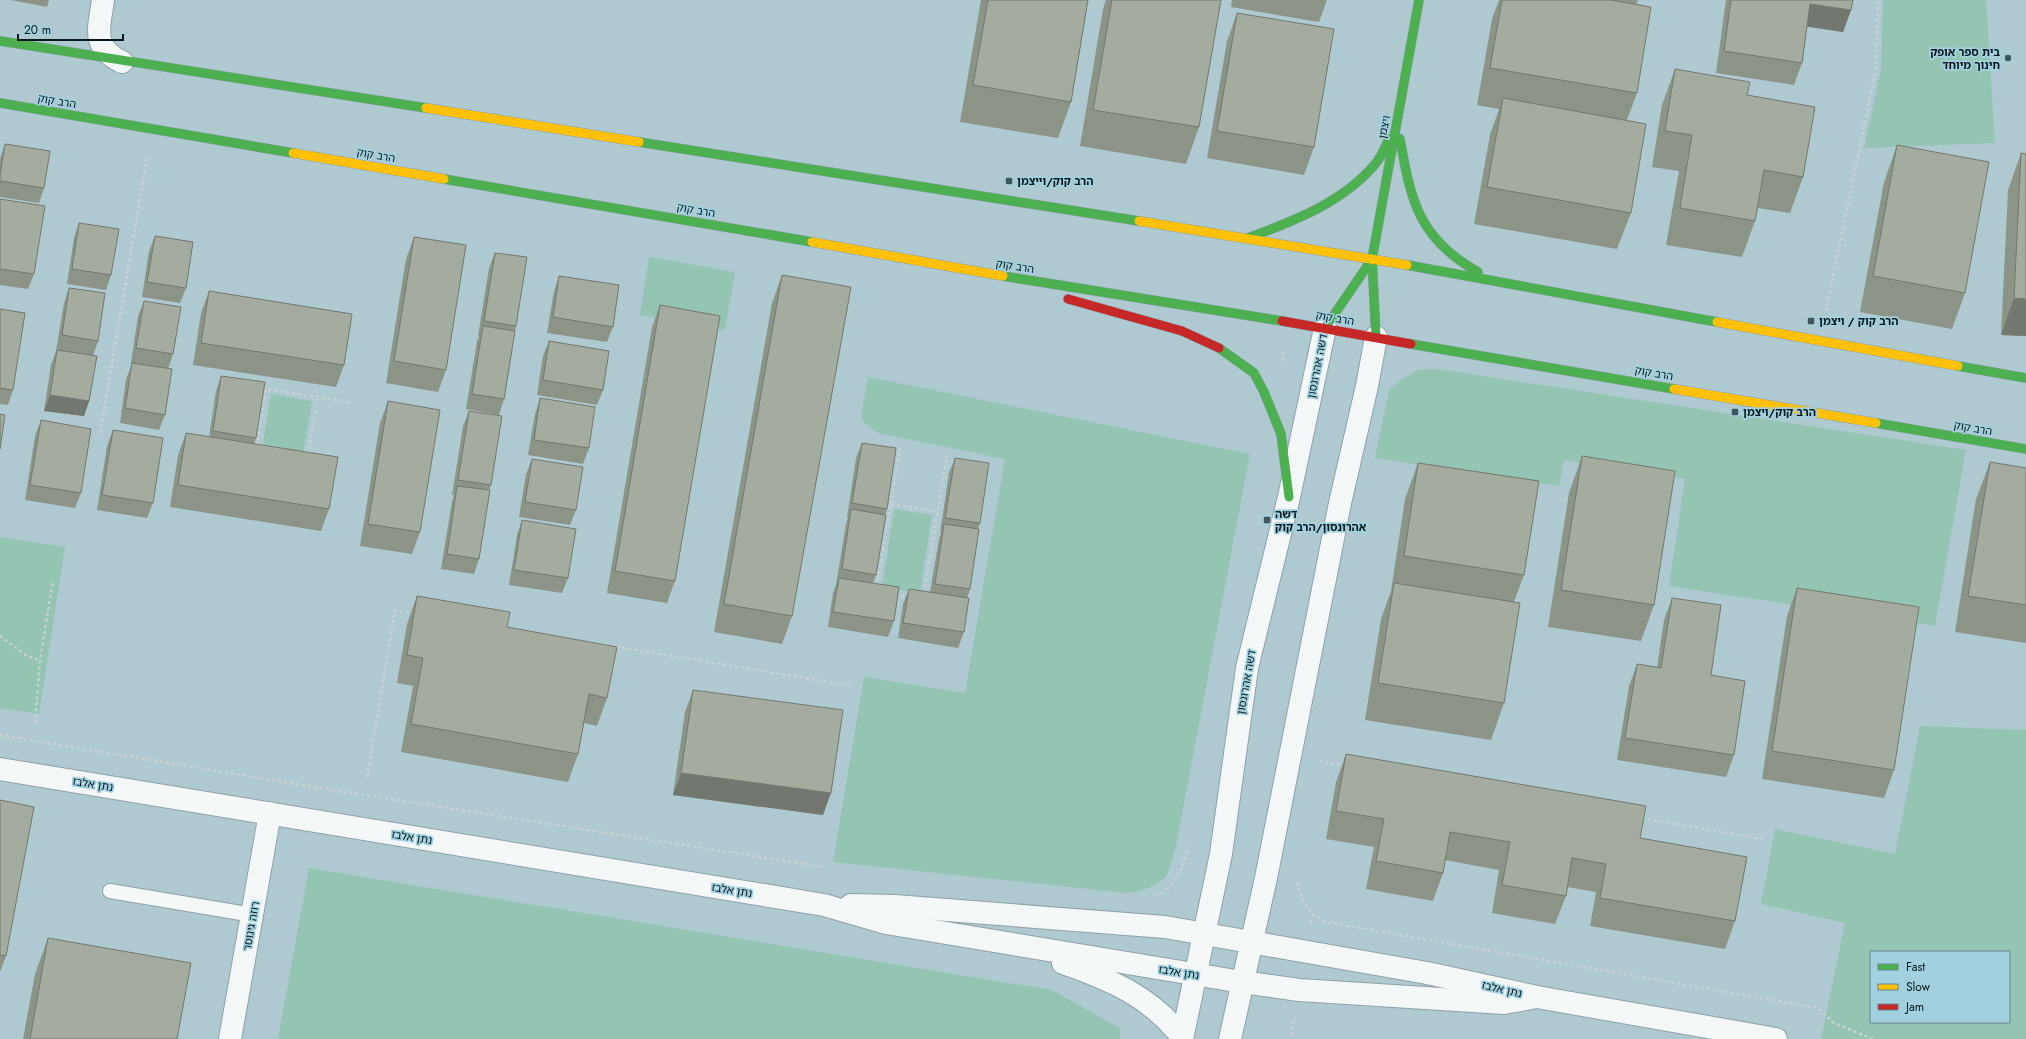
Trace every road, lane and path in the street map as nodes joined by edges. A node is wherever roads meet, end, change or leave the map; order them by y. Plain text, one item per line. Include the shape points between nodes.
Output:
1 (103, 0) edge
2 (1420, 0) edge
3 (1878, 0) edge
4 (0, 41) edge
5 (122, 62) junction
6 (0, 103) edge
7 (1397, 124) junction
8 (152, 129) junction
9 (1245, 239) junction
10 (1372, 259) junction
11 (971, 271) junction
12 (1496, 280) junction
13 (1046, 293) dead end
14 (1062, 297) dead end
15 (1325, 328) junction
16 (1376, 337) junction
17 (1819, 341) junction
18 (2026, 378) edge
19 (318, 397) junction
20 (349, 402) dead end
21 (100, 433) dead end
22 (900, 448) dead end
23 (2026, 449) edge
24 (256, 451) edge
25 (947, 455) dead end
26 (308, 459) edge
27 (1289, 497) junction
28 (891, 504) junction
29 (937, 511) junction
30 (53, 580) dead end
31 (876, 592) edge
32 (892, 594) edge
33 (915, 598) edge
34 (923, 599) edge
35 (418, 614) edge
36 (0, 636) edge
37 (574, 640) edge
38 (40, 660) junction
39 (854, 686) dead end
40 (35, 723) dead end
41 (0, 736) edge
42 (1312, 760) dead end
43 (1351, 767) edge
44 (0, 769) edge
45 (367, 777) dead end
46 (270, 813) junction
47 (1638, 817) edge
48 (1762, 839) dead end
49 (824, 867) dead end
50 (1296, 878) dead end
51 (110, 891) dead end
52 (824, 905) junction
53 (253, 915) junction
54 (1204, 934) junction
55 (1252, 942) junction
56 (1012, 943) junction
57 (1196, 975) junction
58 (1242, 982) junction
59 (1537, 997) junction
60 (1182, 1038) edge
61 (230, 1039) edge
62 (1230, 1039) edge
63 (1776, 1039) edge
64 (1873, 1039) edge

1 - 5 street via 99,40 106,52
2 - 7 main road, ויצמן
3 - 17 path via 1876,68
4 - 5 main road
5 - 9 main road
6 - 8 main road, הרב קוק
7 - 9 main road via 1377,161 1358,181 1304,217
7 - 10 main road, ויצמן
7 - 12 main road via 1411,196 1421,220 1433,238 1449,254 1468,267
8 - 11 main road, הרב קוק
8 - 21 path
9 - 10 main road
10 - 12 main road
10 - 15 main road, ויצמן
10 - 16 main road, ויצמן
11 - 13 main road
11 - 15 main road, הרב קוק
12 - 17 main road
14 - 27 main road via 1182,331 1222,349 1254,373 1281,434
15 - 16 main road, הרב קוק
15 - 27 street, דשה אהרונסון
16 - 23 main road, הרב קוק
16 - 55 street via 1338,511
17 - 18 main road
19 - 20 path
19 - 24 path via 266,389
19 - 26 path
22 - 28 path
25 - 29 path
27 - 54 street, דשה אהרונסון via 1247,668 1221,854
28 - 29 path
28 - 31 path
29 - 34 path
30 - 38 path
32 - 33 path
35 - 45 path via 395,610
36 - 38 path via 27,656
37 - 39 path
38 - 40 path
41 - 49 path
42 - 43 path
44 - 46 street, נתן אלבז
46 - 52 street, נתן אלבז
46 - 53 street, רוזה גינוסר
47 - 48 path
50 - 64 path via 1301,899 1318,918 1326,922 1818,1008 1834,1023
51 - 53 lane
52 - 54 street, נתן אלבז via 895,906 1165,926
52 - 56 street, נתן אלבז via 886,923
53 - 61 street, רוזה גינוסר
54 - 55 street, נתן אלבז
54 - 57 street, דשה אהרונסון
55 - 58 street
55 - 59 street, נתן אלבז via 1427,972
56 - 57 street, נתן אלבז
56 - 60 street via 1100,976 1131,991 1161,1012
57 - 58 street, נתן אלבז
57 - 60 street, דשה אהרונסון
58 - 59 street, נתן אלבז via 1299,990 1504,1003
58 - 62 street
59 - 63 street, נתן אלבז

